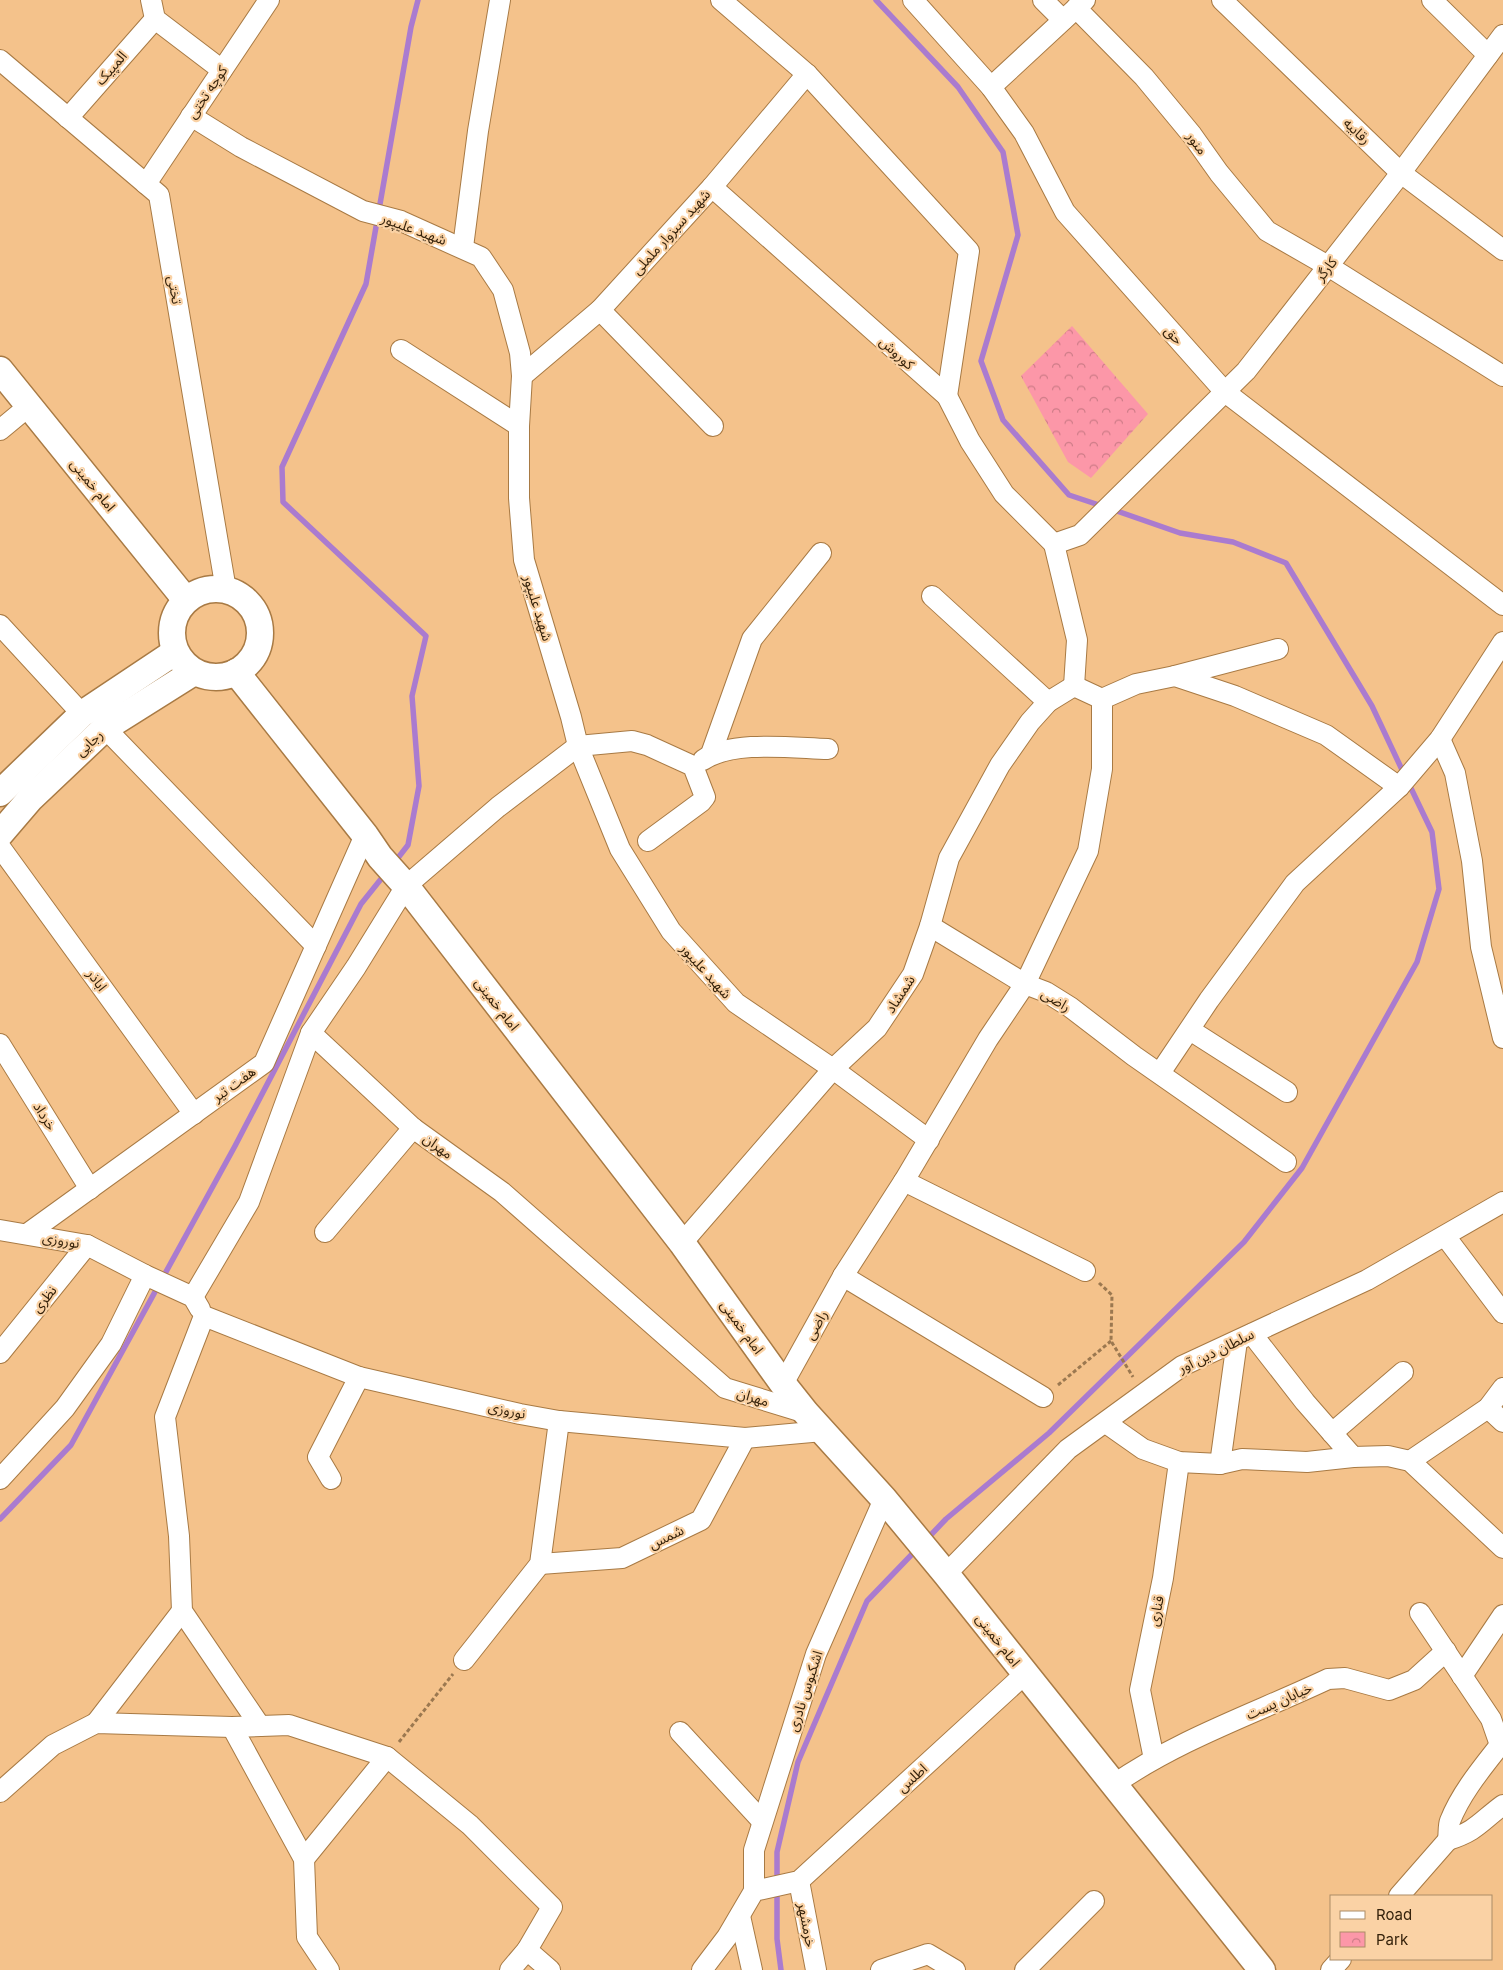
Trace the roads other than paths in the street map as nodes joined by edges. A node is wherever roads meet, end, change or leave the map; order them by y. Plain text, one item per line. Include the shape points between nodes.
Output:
1 (268, 0) edge
2 (500, 0) edge
3 (721, 0) edge
4 (913, 0) edge
5 (1043, 0) edge
6 (1222, 0) edge
7 (1432, 0) edge
8 (153, 10) edge
9 (1074, 10) edge
10 (1503, 35) edge
11 (1488, 55) junction
12 (0, 60) edge
13 (222, 70) junction
14 (807, 74) junction
15 (991, 87) junction
16 (191, 116) junction
17 (68, 118) junction
18 (1401, 173) junction
19 (146, 184) junction
20 (712, 187) junction
21 (464, 248) junction
22 (1503, 250) edge
23 (1328, 266) junction
24 (600, 310) junction
25 (401, 350) dead end
26 (0, 370) edge
27 (522, 376) junction
28 (1503, 376) edge
29 (1225, 392) junction
30 (947, 396) junction
31 (29, 406) junction
32 (519, 426) junction
33 (713, 426) dead end
34 (0, 430) edge
35 (1054, 544) junction
36 (821, 553) dead end
37 (226, 590) junction
38 (932, 596) dead end
39 (186, 600) junction
40 (1503, 605) edge
41 (0, 625) edge
42 (1503, 642) edge
43 (1278, 649) dead end
44 (175, 652) junction
45 (194, 672) junction
46 (236, 672) junction
47 (1175, 676) junction
48 (1074, 686) junction
49 (1102, 699) junction
50 (1048, 702) junction
51 (82, 714) junction
52 (105, 728) junction
53 (1440, 739) junction
54 (578, 746) junction
55 (828, 748) dead end
56 (711, 754) junction
57 (692, 766) junction
58 (1399, 787) junction
59 (0, 793) edge
60 (0, 834) edge
61 (365, 834) junction
62 (648, 841) dead end
63 (0, 847) edge
64 (403, 882) junction
65 (930, 926) junction
66 (316, 946) junction
67 (1025, 984) junction
68 (1190, 1030) junction
69 (311, 1033) junction
70 (1503, 1038) edge
71 (0, 1044) edge
72 (834, 1069) junction
73 (1160, 1073) junction
74 (1287, 1092) dead end
75 (194, 1114) junction
76 (413, 1128) junction
77 (929, 1140) junction
78 (1286, 1162) dead end
79 (904, 1181) junction
80 (90, 1189) junction
81 (1503, 1202) edge
82 (0, 1230) edge
83 (325, 1232) dead end
84 (27, 1234) junction
85 (1445, 1236) junction
86 (682, 1243) junction
87 (87, 1245) junction
88 (1085, 1271) road end
89 (145, 1275) junction
90 (843, 1276) junction
91 (193, 1297) junction
92 (1503, 1313) edge
93 (204, 1316) junction
94 (1244, 1338) junction
95 (0, 1353) edge
96 (1403, 1372) dead end
97 (359, 1376) junction
98 (784, 1384) junction
99 (1503, 1388) edge
100 (1044, 1397) road end
101 (1488, 1408) junction
102 (559, 1421) junction
103 (815, 1422) junction
104 (1503, 1422) edge
105 (1106, 1423) junction
106 (1332, 1433) junction
107 (745, 1438) junction
108 (1353, 1456) junction
109 (1410, 1461) junction
110 (1180, 1462) junction
111 (1220, 1464) junction
112 (0, 1479) edge
113 (331, 1479) dead end
114 (884, 1499) junction
115 (1503, 1548) edge
116 (540, 1564) junction
117 (938, 1565) junction
118 (182, 1611) junction
119 (1420, 1613) dead end
120 (1503, 1615) edge
121 (1446, 1652) junction
122 (464, 1660) road end
123 (1025, 1674) junction
124 (1462, 1676) junction
125 (96, 1723) junction
126 (260, 1726) junction
127 (232, 1727) junction
128 (680, 1732) dead end
129 (1502, 1744) edge
130 (387, 1757) junction
131 (1154, 1759) junction
132 (1113, 1785) junction
133 (0, 1792) edge
134 (1503, 1805) edge
135 (762, 1821) junction
136 (1448, 1840) junction
137 (304, 1859) junction
138 (799, 1881) junction
139 (754, 1891) junction
140 (1400, 1895) edge
141 (1094, 1901) dead end
142 (740, 1916) junction
143 (527, 1950) junction
144 (1340, 1960) edge
145 (329, 1970) edge
146 (510, 1970) edge
147 (550, 1970) edge
148 (702, 1970) edge
149 (752, 1970) edge
150 (816, 1970) edge
151 (881, 1970) edge
152 (955, 1970) edge
153 (1025, 1970) edge
154 (1262, 1970) edge
155 (1331, 1970) edge

1 - 13 street, کوچه تختی
2 - 21 street via 478,131
3 - 14 street
4 - 15 street, حق
5 - 9 street, منور
6 - 18 street, رقابیه
7 - 11 street
8 - 13 street
8 - 17 street, المپیک
9 - 15 street
9 - 23 street, منور via 1144,78 1267,231
10 - 11 street, کارگر
11 - 18 street, کارگر
12 - 17 street, تختی
13 - 16 street, کوچه تختی
14 - 20 street, شهید سبزوار ململی
14 - 30 street via 969,251
15 - 29 street, حق via 1024,133 1065,212
16 - 19 street, کوچه تختی
16 - 21 street, شهید علیپور via 241,147 363,211 401,221
17 - 19 street, تختی
18 - 22 street, رقابیه
18 - 23 street, کارگر
19 - 37 street, تختی via 159,195
20 - 24 street, شهید سبزوار ململی
20 - 30 street, کوروش
21 - 27 street, شهید علیپور via 481,257 503,290 520,353
23 - 28 street, منور
23 - 29 street, کارگر via 1246,371
24 - 27 street, شهید سبزوار ململی
24 - 33 street
25 - 32 street
26 - 31 main road, امام خمینی
27 - 32 street, شهید علیپور
29 - 35 street, کارگر via 1080,535
29 - 40 street, حق
30 - 35 street, کوروش via 970,441 1004,494
31 - 34 street
31 - 39 main road, امام خمینی
32 - 54 street, شهید علیپور via 519,498 524,560
35 - 48 street via 1077,640
36 - 56 street via 752,639
37 - 39 main road via 198,592
37 - 46 main road via 251,606 258,620 260,635 257,650
38 - 50 street
39 - 44 main road via 172,624
41 - 51 street
42 - 53 street
43 - 47 street
44 - 45 main road
44 - 51 main road, رجایی
45 - 46 main road via 208,677
45 - 52 main road, رجایی
46 - 61 main road, امام خمینی
47 - 49 street via 1136,684
47 - 58 street via 1234,696 1326,735
48 - 49 street
48 - 50 street, شمشاد
49 - 67 street via 1102,769 1088,851
50 - 65 street, شمشاد via 1000,765 949,858
51 - 59 main road, رجایی
52 - 60 main road, رجایی via 30,799
52 - 66 street
53 - 58 street
53 - 70 street via 1457,782 1472,861 1481,947
54 - 57 street via 632,740
54 - 64 street
54 - 72 street, شهید علیپور via 620,849 671,931 736,1003
55 - 56 street via 741,747
56 - 57 street
57 - 62 street via 705,797
58 - 68 street via 1295,883
61 - 64 main road, امام خمینی via 380,857
61 - 66 street, هفت تیر
63 - 75 street, اباذر
64 - 69 street via 356,967
64 - 86 main road, امام خمینی
65 - 67 street
65 - 72 street, شمشاد via 914,974 877,1028
66 - 75 street, هفت تیر via 264,1063
67 - 73 street, راضی via 1070,1007
67 - 77 street, راضی via 988,1039
68 - 73 street
68 - 74 street
69 - 76 street, مهران
69 - 91 street via 249,1202
71 - 80 street, خرداد
72 - 77 street, شهید علیپور
72 - 86 street, شمشاد
73 - 78 street, راضی
75 - 80 street, هفت تیر
76 - 83 street
76 - 103 street, مهران via 502,1192 725,1388
77 - 79 street, راضی
79 - 88 street
79 - 90 street, راضی
80 - 84 street, هفت تیر
81 - 85 street, سلطان دین آور
82 - 84 street, نوروزی
84 - 87 street, نوروزی
85 - 92 street
85 - 94 street, سلطان دین آور via 1367,1280
86 - 98 main road, امام خمینی
87 - 89 street, نوروزی
87 - 95 street, نظری
89 - 91 street, نوروزی
89 - 112 street via 111,1344 64,1408
90 - 98 street, راضی
90 - 100 street
91 - 93 street
93 - 97 street, نوروزی
93 - 118 street via 165,1417 180,1536
94 - 105 street, سلطان دین آور via 1182,1366
94 - 106 street
94 - 111 street
96 - 106 street
97 - 102 street, نوروزی
97 - 113 street via 318,1457
98 - 103 main road, امام خمینی
99 - 101 street
101 - 104 street
101 - 109 street
102 - 107 street, نوروزی
102 - 116 street
103 - 107 street, نوروزی
103 - 114 main road, امام خمینی
105 - 110 street via 1142,1449
105 - 117 street, سلطان دین آور via 1068,1449
106 - 108 street
107 - 116 street, شمس via 701,1520 622,1558
108 - 109 street via 1388,1456
108 - 111 street via 1307,1462 1242,1459
109 - 115 street
110 - 111 street
110 - 131 street, قناری via 1163,1578 1140,1690
114 - 117 main road, امام خمینی
114 - 135 street, اشکبوس نادری via 816,1654
116 - 122 street
117 - 123 main road, امام خمینی
118 - 125 street
118 - 126 street
119 - 121 street
120 - 124 street
121 - 124 street
121 - 131 street, خیابان پست via 1414,1680 1389,1690 1345,1678 1328,1679
123 - 132 main road, امام خمینی
123 - 138 street, اطلس
124 - 129 street via 1491,1719
125 - 127 street
125 - 133 street via 53,1745
126 - 127 street
126 - 130 street via 289,1725
127 - 137 street
128 - 135 street
129 - 136 street via 1465,1793 1449,1822
130 - 137 street
130 - 143 street via 470,1825 552,1907
131 - 132 street, خیابان پست
132 - 154 main road, امام خمینی
134 - 136 street via 1478,1827
135 - 139 street, اشکبوس نادری via 754,1850
136 - 140 street
137 - 145 street via 307,1937
138 - 139 street
138 - 150 street, خرمشهر
139 - 142 street
141 - 153 street
142 - 148 street
142 - 149 street
143 - 146 street
143 - 147 street
144 - 155 street
151 - 152 street via 928,1954

